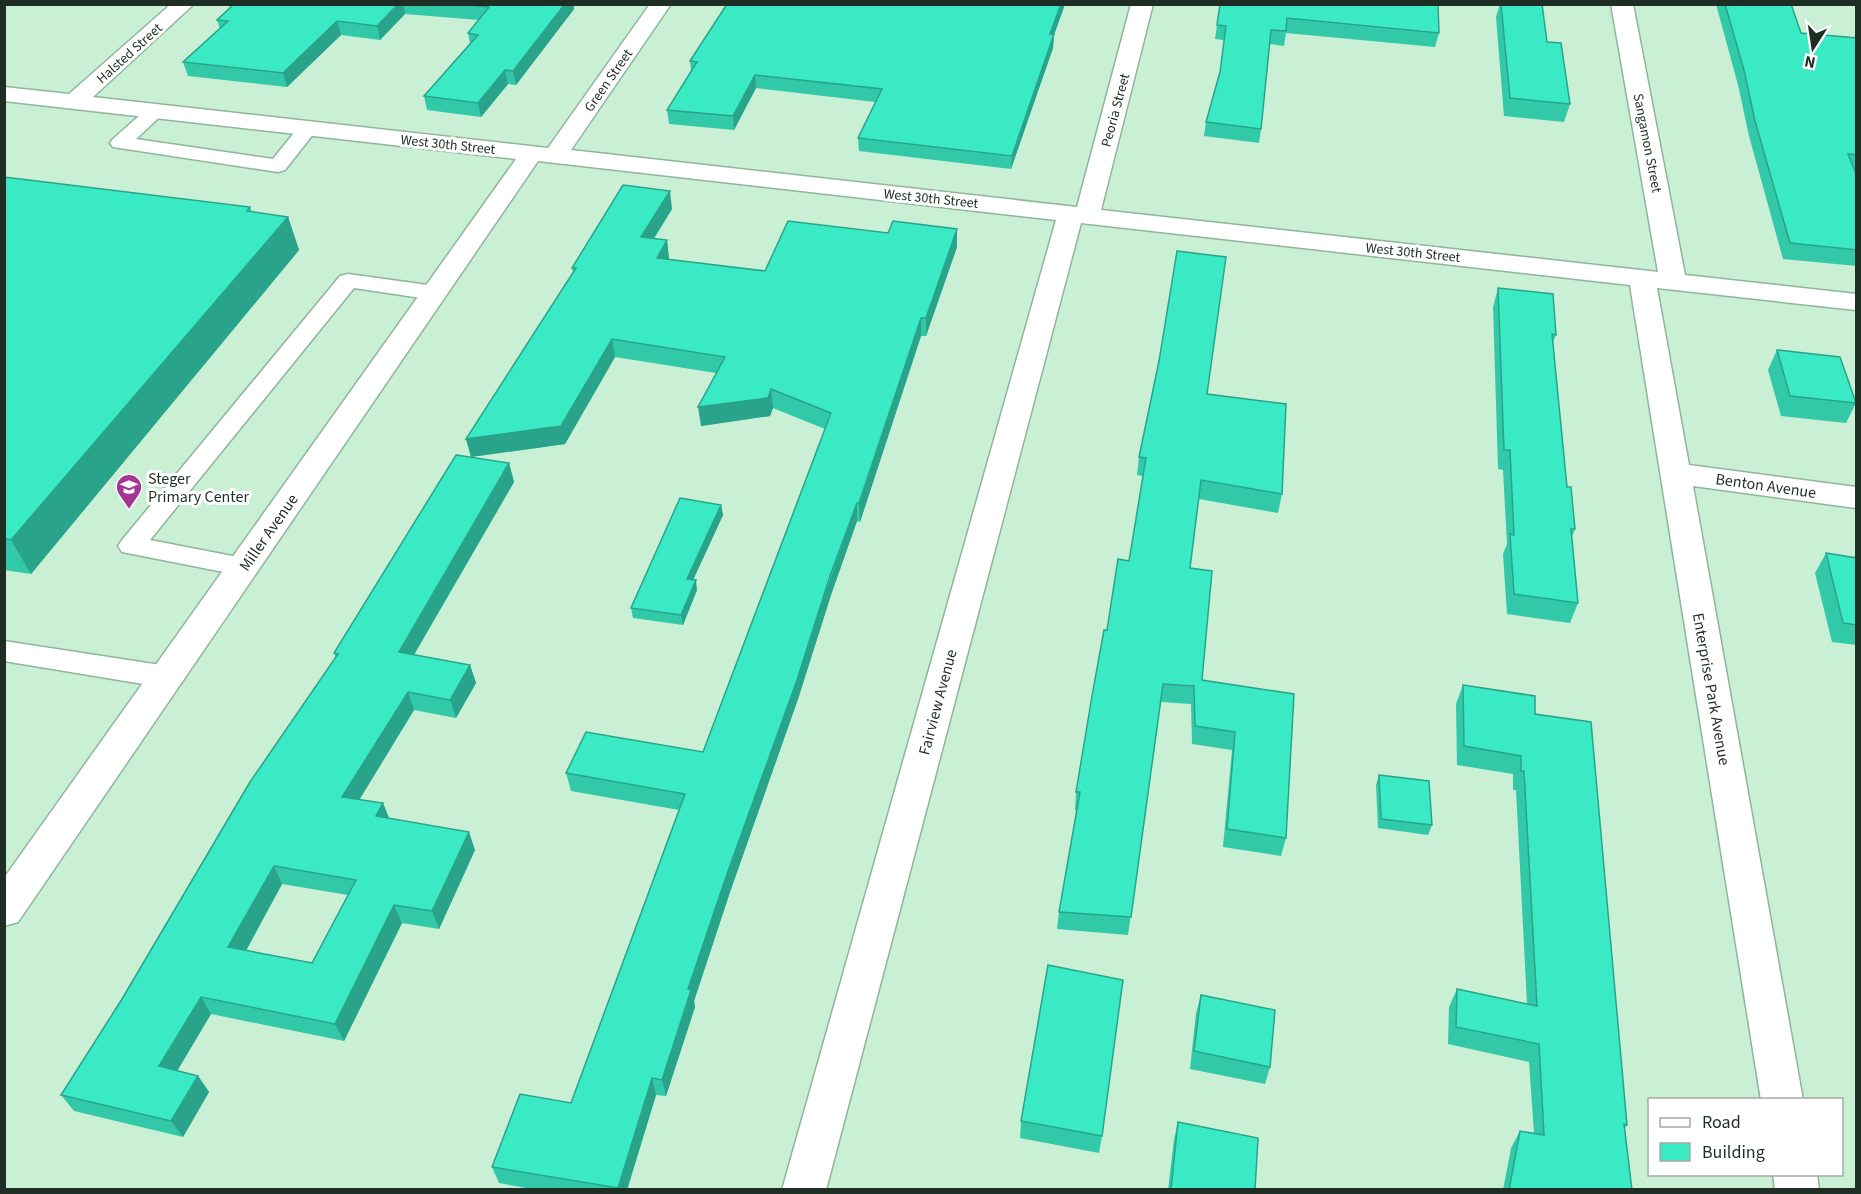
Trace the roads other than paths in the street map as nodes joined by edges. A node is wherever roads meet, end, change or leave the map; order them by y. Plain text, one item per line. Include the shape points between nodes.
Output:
1 (184, 4) edge
2 (661, 4) edge
3 (1142, 4) edge
4 (1622, 4) edge
5 (4, 94) edge
6 (74, 102) junction
7 (156, 111) junction
8 (308, 128) junction
9 (544, 154) junction
10 (1079, 215) junction
11 (1658, 280) junction
12 (435, 293) junction
13 (1857, 302) edge
14 (1675, 472) junction
15 (1857, 497) edge
16 (244, 567) junction
17 (4, 651) edge
18 (167, 677) junction
19 (4, 910) edge
20 (1782, 1098) edge
21 (804, 1190) edge

1 - 6 street, Halsted Street
2 - 9 street, Green Street
3 - 10 street, Peoria Street
4 - 11 street, Sangamon Street
5 - 6 street, West 30th Street
6 - 7 street, West 30th Street
7 - 8 street, West 30th Street
7 - 8 lane via 120,143 278,166
8 - 9 street, West 30th Street
9 - 10 street, West 30th Street
9 - 12 street, Miller Avenue
10 - 11 street, West 30th Street
10 - 21 street, Fairview Avenue
11 - 13 street, West 30th Street
11 - 14 street, Enterprise Park Avenue
12 - 16 street, Miller Avenue
12 - 16 lane via 348,281 131,546
14 - 15 street, Benton Avenue
14 - 20 street, Enterprise Park Avenue
16 - 18 street, Miller Avenue
17 - 18 lane
18 - 19 street, Miller Avenue

